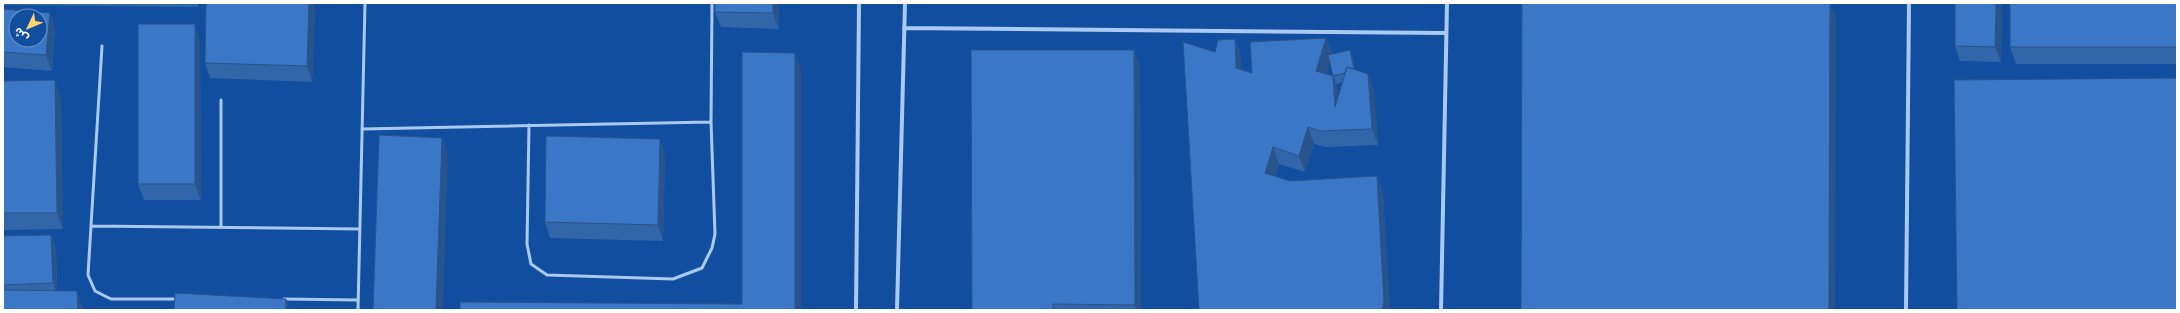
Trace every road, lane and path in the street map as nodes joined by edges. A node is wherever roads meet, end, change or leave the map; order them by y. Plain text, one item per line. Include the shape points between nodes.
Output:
1 (364, 3) edge
2 (712, 3) edge
3 (859, 3) edge
4 (905, 3) edge
5 (1447, 3) edge
6 (1910, 3) edge
7 (904, 28) junction
8 (1446, 33) junction
9 (102, 46) dead end
10 (221, 100) dead end
11 (711, 122) junction
12 (529, 125) junction
13 (362, 129) junction
14 (91, 226) junction
15 (221, 228) junction
16 (360, 229) junction
17 (183, 299) edge
18 (278, 299) edge
19 (358, 300) junction
20 (358, 310) edge
21 (856, 310) edge
22 (897, 310) edge
23 (1441, 310) edge
24 (1906, 310) edge

1 - 13 lane
2 - 11 lane
3 - 21 street
4 - 7 street
5 - 8 street
6 - 24 street
7 - 8 street
7 - 22 street
8 - 23 street
9 - 14 lane
10 - 15 lane
11 - 12 lane
11 - 12 lane via 715,234 712,248 702,268 672,279 547,275 531,264 527,244
12 - 13 lane
13 - 16 lane
14 - 15 lane
14 - 17 lane via 88,275 95,291 111,299
15 - 16 lane
16 - 19 lane
18 - 19 lane
19 - 20 lane

